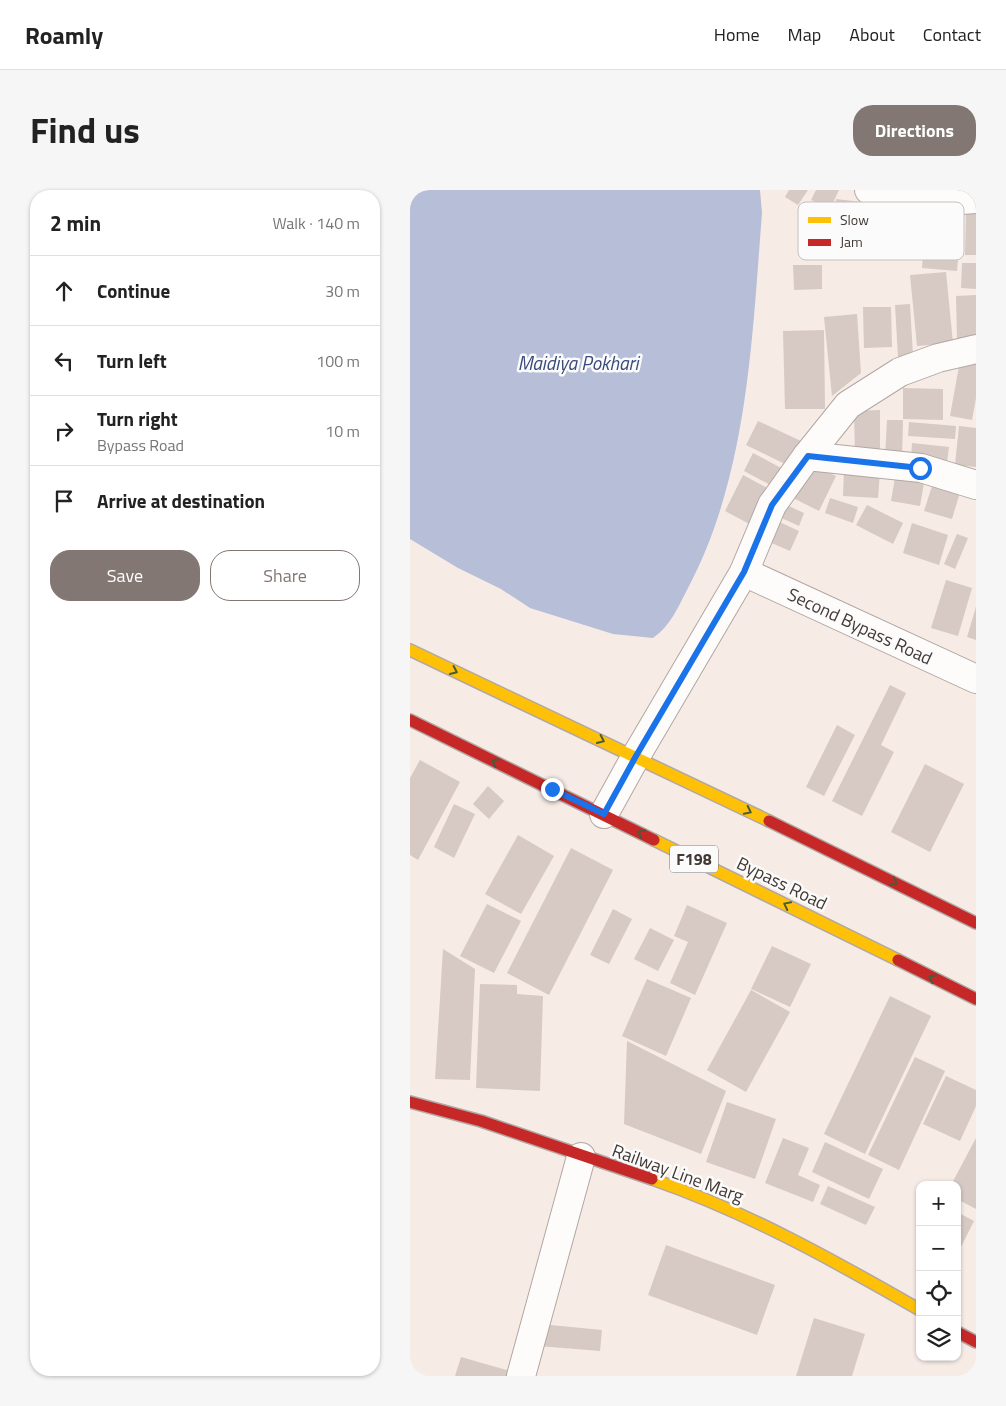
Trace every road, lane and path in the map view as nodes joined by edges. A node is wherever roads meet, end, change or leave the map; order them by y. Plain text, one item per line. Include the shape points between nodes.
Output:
1 (869, 190) edge
2 (976, 200) edge
3 (976, 348) edge
4 (808, 456) junction
5 (976, 485) edge
6 (744, 572) junction
7 (410, 650) edge
8 (976, 679) edge
9 (410, 720) edge
10 (636, 756) junction
11 (604, 814) junction
12 (976, 923) edge
13 (976, 999) edge
14 (410, 1102) edge
15 (582, 1157) junction
16 (916, 1308) edge
17 (961, 1334) edge
18 (976, 1342) edge
19 (521, 1376) edge

1 - 2 street via 923,202
3 - 4 street via 900,372 848,404
4 - 5 street via 920,468
4 - 6 street via 772,505
6 - 8 street, Second Bypass Road
6 - 10 street
7 -> 10 main road
11 -> 9 main road, Bypass Road / F198
10 - 11 street
10 -> 12 main road
13 -> 11 main road, Bypass Road / F198
14 - 15 main road, Railway Line Marg via 481,1121
15 - 16 main road, Railway Line Marg via 704,1198 810,1247
15 - 19 street
17 - 18 main road

